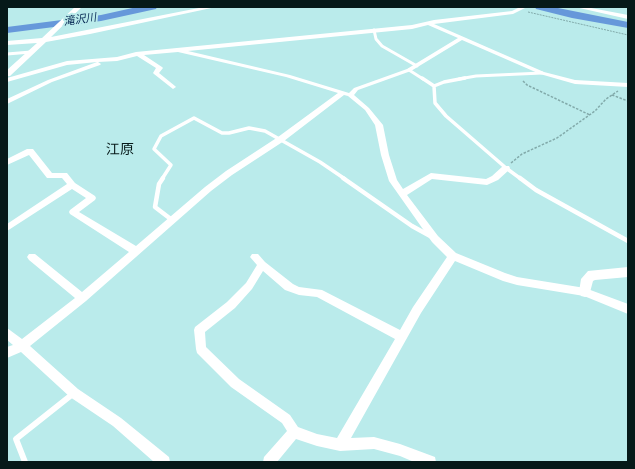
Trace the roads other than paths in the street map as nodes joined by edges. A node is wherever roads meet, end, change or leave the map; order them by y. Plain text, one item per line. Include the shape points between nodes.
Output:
1 (79, 7) edge
2 (213, 7) edge
3 (578, 7) edge
4 (521, 9) edge
5 (628, 17) edge
6 (428, 23) junction
7 (374, 30) junction
8 (46, 38) junction
9 (462, 38) junction
10 (7, 43) edge
11 (178, 50) junction
12 (31, 52) junction
13 (7, 54) edge
14 (139, 54) junction
15 (117, 59) junction
16 (417, 66) junction
17 (409, 70) junction
18 (542, 73) junction
19 (7, 74) edge
20 (7, 80) edge
21 (627, 85) edge
22 (434, 86) junction
23 (173, 87) dead end
24 (346, 94) junction
25 (7, 102) edge
26 (281, 139) junction
27 (8, 161) edge
28 (506, 168) junction
29 (72, 185) junction
30 (402, 194) junction
31 (172, 220) junction
32 (7, 228) edge
33 (435, 239) junction
34 (628, 242) edge
35 (136, 251) junction
36 (453, 256) junction
37 (32, 258) dead end
38 (628, 272) edge
39 (585, 292) junction
40 (82, 298) junction
41 (628, 309) edge
42 (7, 333) edge
43 (402, 337) junction
44 (20, 346) junction
45 (7, 353) edge
46 (74, 393) junction
47 (294, 432) junction
48 (340, 445) junction
49 (25, 462) edge
50 (164, 462) edge
51 (269, 462) edge
52 (430, 462) edge

1 - 8 street
2 - 8 street via 118,27
3 - 5 street
4 - 6 street via 476,18
6 - 7 street
6 - 9 street
7 - 11 street
7 - 16 lane via 376,39 382,46
8 - 10 street
8 - 12 street
9 - 16 street
9 - 18 street
11 - 14 street
11 - 24 street via 288,76
12 - 13 lane
12 - 19 street
14 - 15 street
14 - 23 street via 160,68 156,73
15 - 20 street via 67,62
15 - 25 street via 50,81
16 - 17 street
17 - 22 lane
17 - 24 street
18 - 21 street via 575,82
18 - 22 lane via 476,76
22 - 28 lane via 435,103 446,116
24 - 26 street
24 - 30 street via 367,110 379,125 389,171
26 - 31 street via 229,173
26 - 31 lane via 265,131 249,128 222,133 194,118 162,136 154,149 171,166 159,184 155,207
26 - 33 lane
27 - 29 street via 30,151 50,176 64,176
28 - 30 street via 487,182 431,176
28 - 34 lane via 536,190
29 - 32 street
29 - 35 street via 92,198 73,212
30 - 33 street
31 - 35 street
33 - 36 street
35 - 40 street
36 - 39 street via 517,281
36 - 43 street
37 - 40 street
38 - 39 street via 592,275 587,279
39 - 41 street
40 - 44 street
42 - 44 street
43 - 47 street via 318,293 289,287 259,261 249,286 231,305 199,330 201,349 235,383 286,419
43 - 48 street
44 - 45 street
44 - 46 street
46 - 49 lane via 16,439
46 - 50 street via 117,422
47 - 48 street
47 - 51 street
48 - 52 street via 374,442

